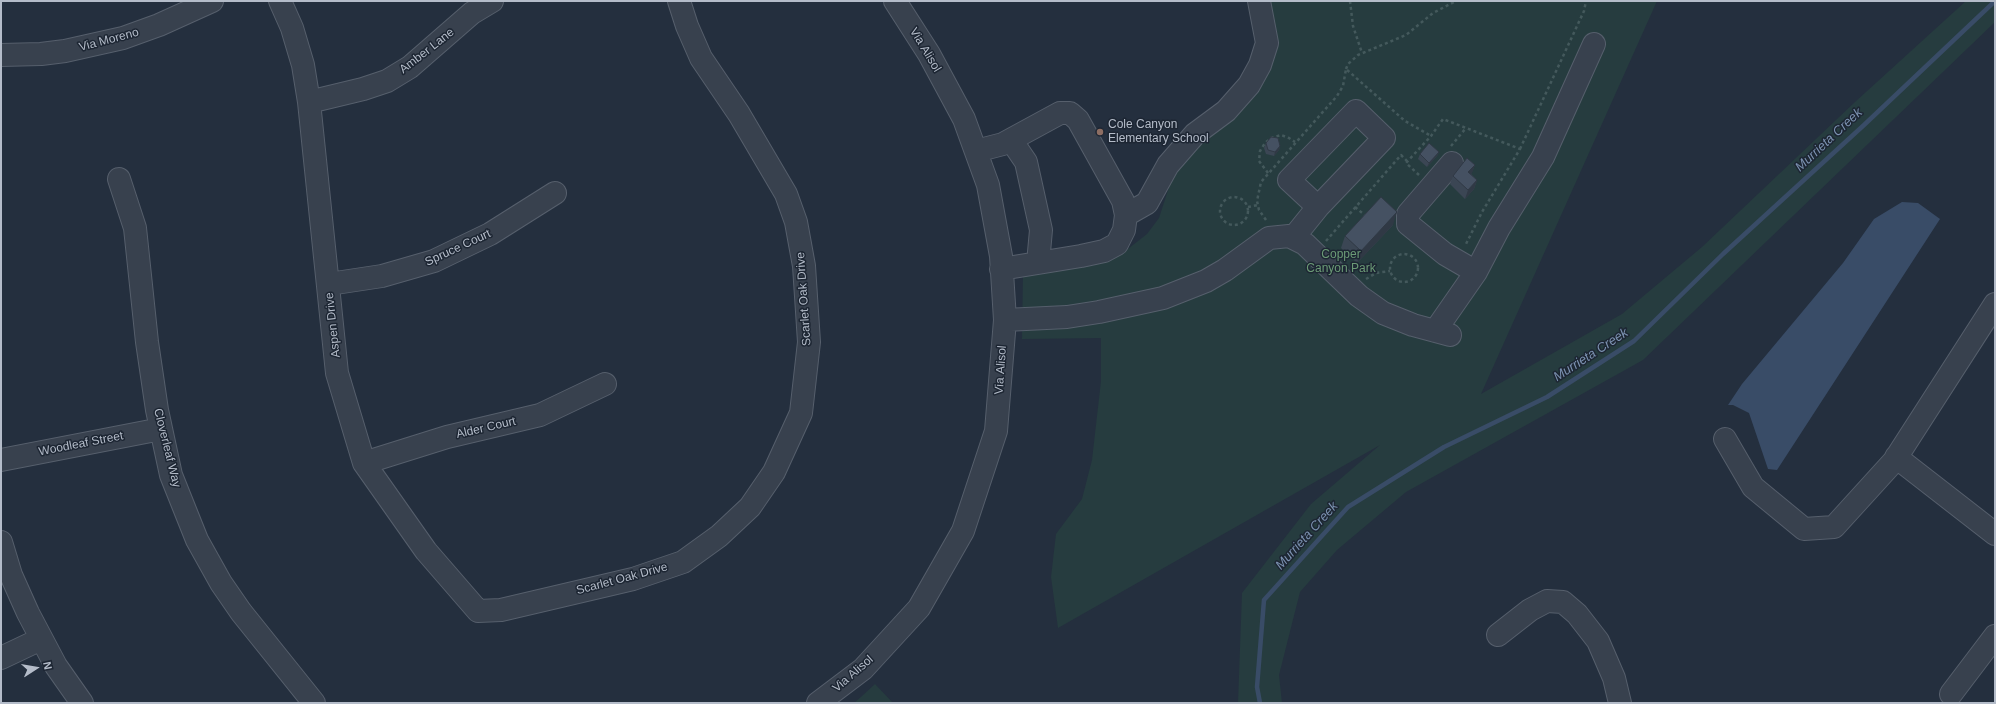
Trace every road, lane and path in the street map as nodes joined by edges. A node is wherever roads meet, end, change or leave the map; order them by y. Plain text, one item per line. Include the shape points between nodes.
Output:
1 (212, 1) edge
2 (280, 1) edge
3 (492, 1) edge
4 (679, 1) edge
5 (894, 1) edge
6 (1259, 1) edge
7 (1350, 1) edge
8 (1456, 1) edge
9 (1586, 1) edge
10 (1594, 44) dead end
11 (1362, 53) junction
12 (1, 55) edge
13 (1346, 69) dead end
14 (309, 102) junction
15 (1011, 140) junction
16 (1295, 142) dead end
17 (1520, 149) dead end
18 (976, 151) junction
19 (1408, 162) dead end
20 (1452, 163) dead end
21 (1268, 173) dead end
22 (119, 178) dead end
23 (555, 194) dead end
24 (1258, 205) dead end
25 (1318, 206) dead end
26 (1248, 207) junction
27 (1355, 207) junction
28 (1126, 215) junction
29 (1368, 218) edge
30 (1293, 238) junction
31 (1323, 244) dead end
32 (1038, 263) junction
33 (1001, 269) junction
34 (1390, 271) junction
35 (1476, 272) junction
36 (1364, 283) dead end
37 (329, 284) junction
38 (1995, 304) edge
39 (1005, 320) junction
40 (605, 384) dead end
41 (161, 429) junction
42 (1725, 439) dead end
43 (1896, 457) junction
44 (1, 460) edge
45 (364, 463) junction
46 (1995, 534) edge
47 (1, 542) edge
48 (478, 611) joint
49 (1498, 635) dead end
50 (1995, 636) edge
51 (41, 639) junction
52 (1, 658) edge
53 (1950, 694) dead end
54 (82, 703) edge
55 (314, 703) edge
56 (818, 703) edge
57 (1620, 703) edge

1 - 12 street, Via Moreno via 123,38 65,51
2 - 14 street, Aspen Drive via 292,28 303,65
3 - 14 street, Amber Lane via 472,13 410,67 387,81
4 - 48 street, Scarlet Oak Drive via 701,58 739,114 786,194 796,222 804,266 809,342 801,413 774,472 750,507 719,536 683,562 633,579 500,610
5 - 18 street, Via Alisol via 928,54 964,119
6 - 28 street via 1267,43 1260,65 1249,85 1226,111 1195,134 1168,165 1147,203
7 - 11 path
8 - 11 path via 1433,13 1406,35
9 - 17 path via 1584,11
10 - 35 street via 1543,157 1499,228
11 - 13 path via 1352,59
14 - 37 street, Aspen Drive
15 - 18 street
15 - 28 street via 1060,113 1070,113 1078,120 1124,201
15 - 32 street via 1026,162 1041,230
16 - 21 path via 1281,135 1265,143 1260,150 1259,161
18 - 33 street, Via Alisol via 988,185
19 - 27 path via 1401,155
20 - 35 street via 1408,214 1408,224 1445,254
22 - 41 street, Cloverleaf Way via 136,228 146,335
23 - 37 street, Spruce Court via 490,234 434,261 382,276
24 - 26 path
25 - 30 street
26 - 26 path via 1244,200 1230,197 1222,203 1220,212 1224,221 1236,225 1247,217
27 - 29 path
27 - 31 path
28 - 32 street via 1124,230 1117,244 1104,251
30 - 35 street via 1305,244 1358,296 1383,313 1443,333
30 - 39 street via 1269,238 1206,281 1163,298 1067,317
32 - 33 street
33 - 39 street, Via Alisol
34 - 34 path via 1397,280 1411,281 1417,274 1418,264 1412,257 1404,254 1393,261
34 - 36 path via 1370,275
37 - 45 street, Aspen Drive via 337,374
38 - 43 street
39 - 56 street, Via Alisol via 996,432 963,531 919,608 863,669
40 - 45 street, Alder Court via 540,415 448,437
41 - 44 street, Woodleaf Street
41 - 55 street, Cloverleaf Way via 171,475 197,540 221,583
42 - 43 street via 1753,487 1804,529 1834,527
43 - 46 street
45 - 48 street, Aspen Drive via 426,551
47 - 51 street via 11,575
49 - 57 street via 1530,610 1547,601 1563,602 1577,614 1598,641 1614,678
50 - 53 street
51 - 52 street
51 - 54 street

